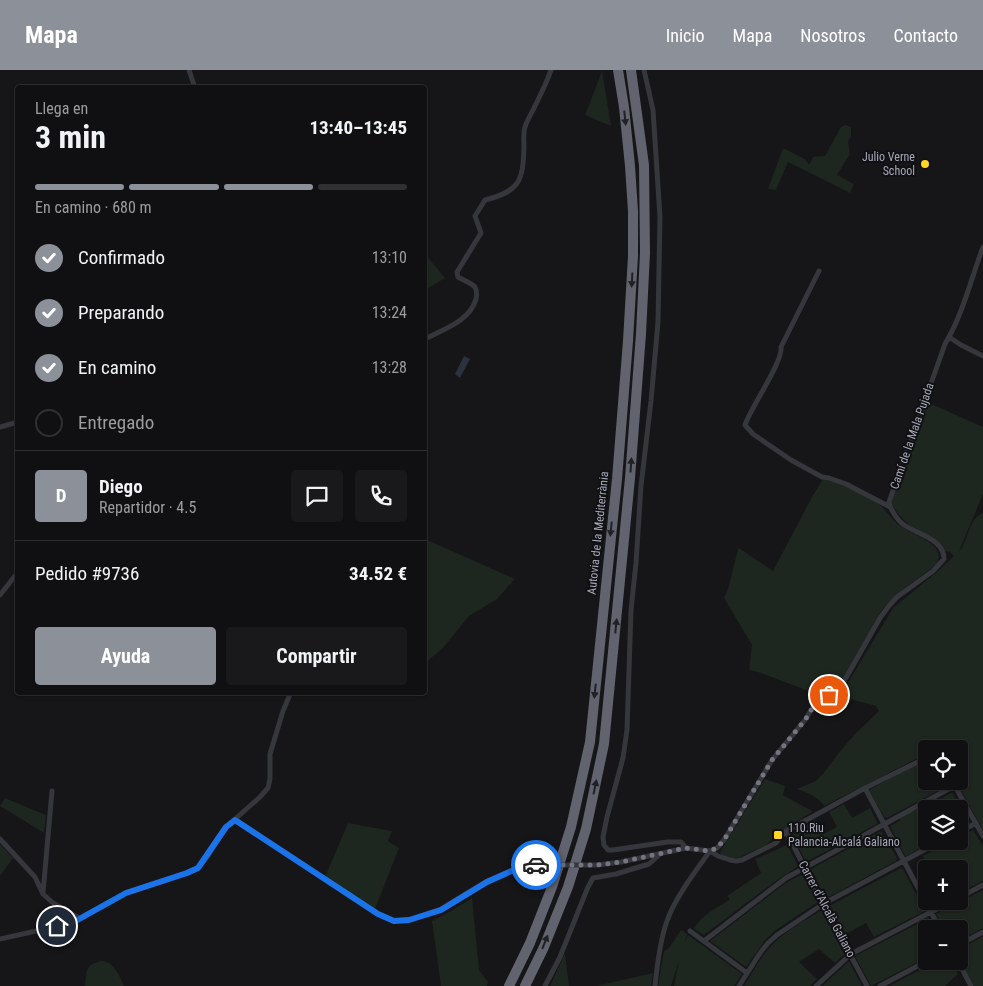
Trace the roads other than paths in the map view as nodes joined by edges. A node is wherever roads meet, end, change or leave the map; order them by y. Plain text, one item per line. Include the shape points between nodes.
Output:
1 (189, 70) edge
2 (551, 70) edge
3 (618, 70) edge
4 (631, 70) edge
5 (644, 70) edge
6 (194, 85) edge
7 (983, 247) edge
8 (819, 271) dead end
9 (949, 337) junction
10 (427, 338) edge
11 (983, 356) edge
12 (15, 423) edge
13 (0, 427) edge
14 (890, 507) junction
15 (15, 576) edge
16 (0, 595) edge
17 (289, 695) edge
18 (918, 762) edge
19 (866, 788) junction
20 (943, 790) edge
21 (957, 790) edge
22 (52, 792) dead end
23 (235, 820) junction
24 (976, 823) junction
25 (884, 824) junction
26 (968, 827) edge
27 (786, 831) junction
28 (983, 836) edge
29 (0, 839) edge
30 (686, 848) junction
31 (924, 850) edge
32 (710, 851) junction
33 (662, 853) junction
34 (904, 861) junction
35 (805, 868) junction
36 (983, 885) edge
37 (968, 893) edge
38 (43, 894) junction
39 (823, 904) junction
40 (934, 910) edge
41 (930, 912) junction
42 (79, 918) junction
43 (935, 920) edge
44 (690, 931) dead end
45 (983, 932) edge
46 (0, 939) edge
47 (968, 940) edge
48 (704, 941) junction
49 (851, 954) junction
50 (918, 966) edge
51 (963, 970) edge
52 (747, 973) junction
53 (509, 986) edge
54 (525, 986) edge
55 (545, 986) edge
56 (655, 986) edge
57 (739, 986) edge
58 (816, 986) edge
59 (867, 986) edge
60 (880, 986) edge
61 (971, 986) edge

1 - 6 street
2 - 10 street via 524,128 520,178 510,190 485,200 475,216 481,233 457,272 458,277 476,288 473,307 458,322
3 -> 53 highway, Autovia de la Mediterrània via 630,166 633,256 618,459 590,742 571,827 552,887
54 -> 4 highway via 568,887 586,830 604,744 630,478 645,253 644,165
5 - 30 street via 652,110 660,217 658,322 631,610 626,730 604,845 613,850 681,842
7 - 9 street, Camí de la Mala Pujada
8 - 14 street via 745,425 791,460
9 - 11 street
9 - 14 street, Camí de la Mala Pujada via 889,502
12 - 13 street
14 - 32 street, Camí de la Mala Pujada via 902,524 937,544 944,559 888,607 843,683 829,695 818,699 772,760 724,840
15 - 16 street
17 - 23 street via 270,754 268,788
18 - 19 street
19 - 25 street
19 - 27 street
20 - 25 street
21 - 24 street
22 - 38 street
23 - 33 street, bridge via 378,914 394,921 441,910 487,882 516,869 538,865 597,865
23 - 42 street via 226,827 198,868 126,893
24 - 26 street
24 - 28 street
25 - 34 street
25 - 35 street
27 - 32 street via 776,843 742,860 730,860
27 - 35 street, Carrer d'Alcalà Galiano
29 - 38 street via 35,876
30 - 32 street
30 - 33 street
31 - 34 street
32 - 56 street via 684,888 666,922
33 - 55 street via 649,864 593,878
34 - 39 street
34 - 41 street
35 - 39 street, Carrer d'Alcalà Galiano
35 - 48 street via 786,878
36 - 37 street
38 - 42 street
39 - 49 street, Carrer d'Alcalà Galiano
39 - 52 street via 768,943
40 - 41 street
41 - 43 street
41 - 49 street
42 - 46 street via 72,923
44 - 48 street
45 - 47 street
48 - 52 street
49 - 58 street
49 - 59 street, Carrer d'Alcalà Galiano
50 - 60 street
51 - 61 street
52 - 57 street

